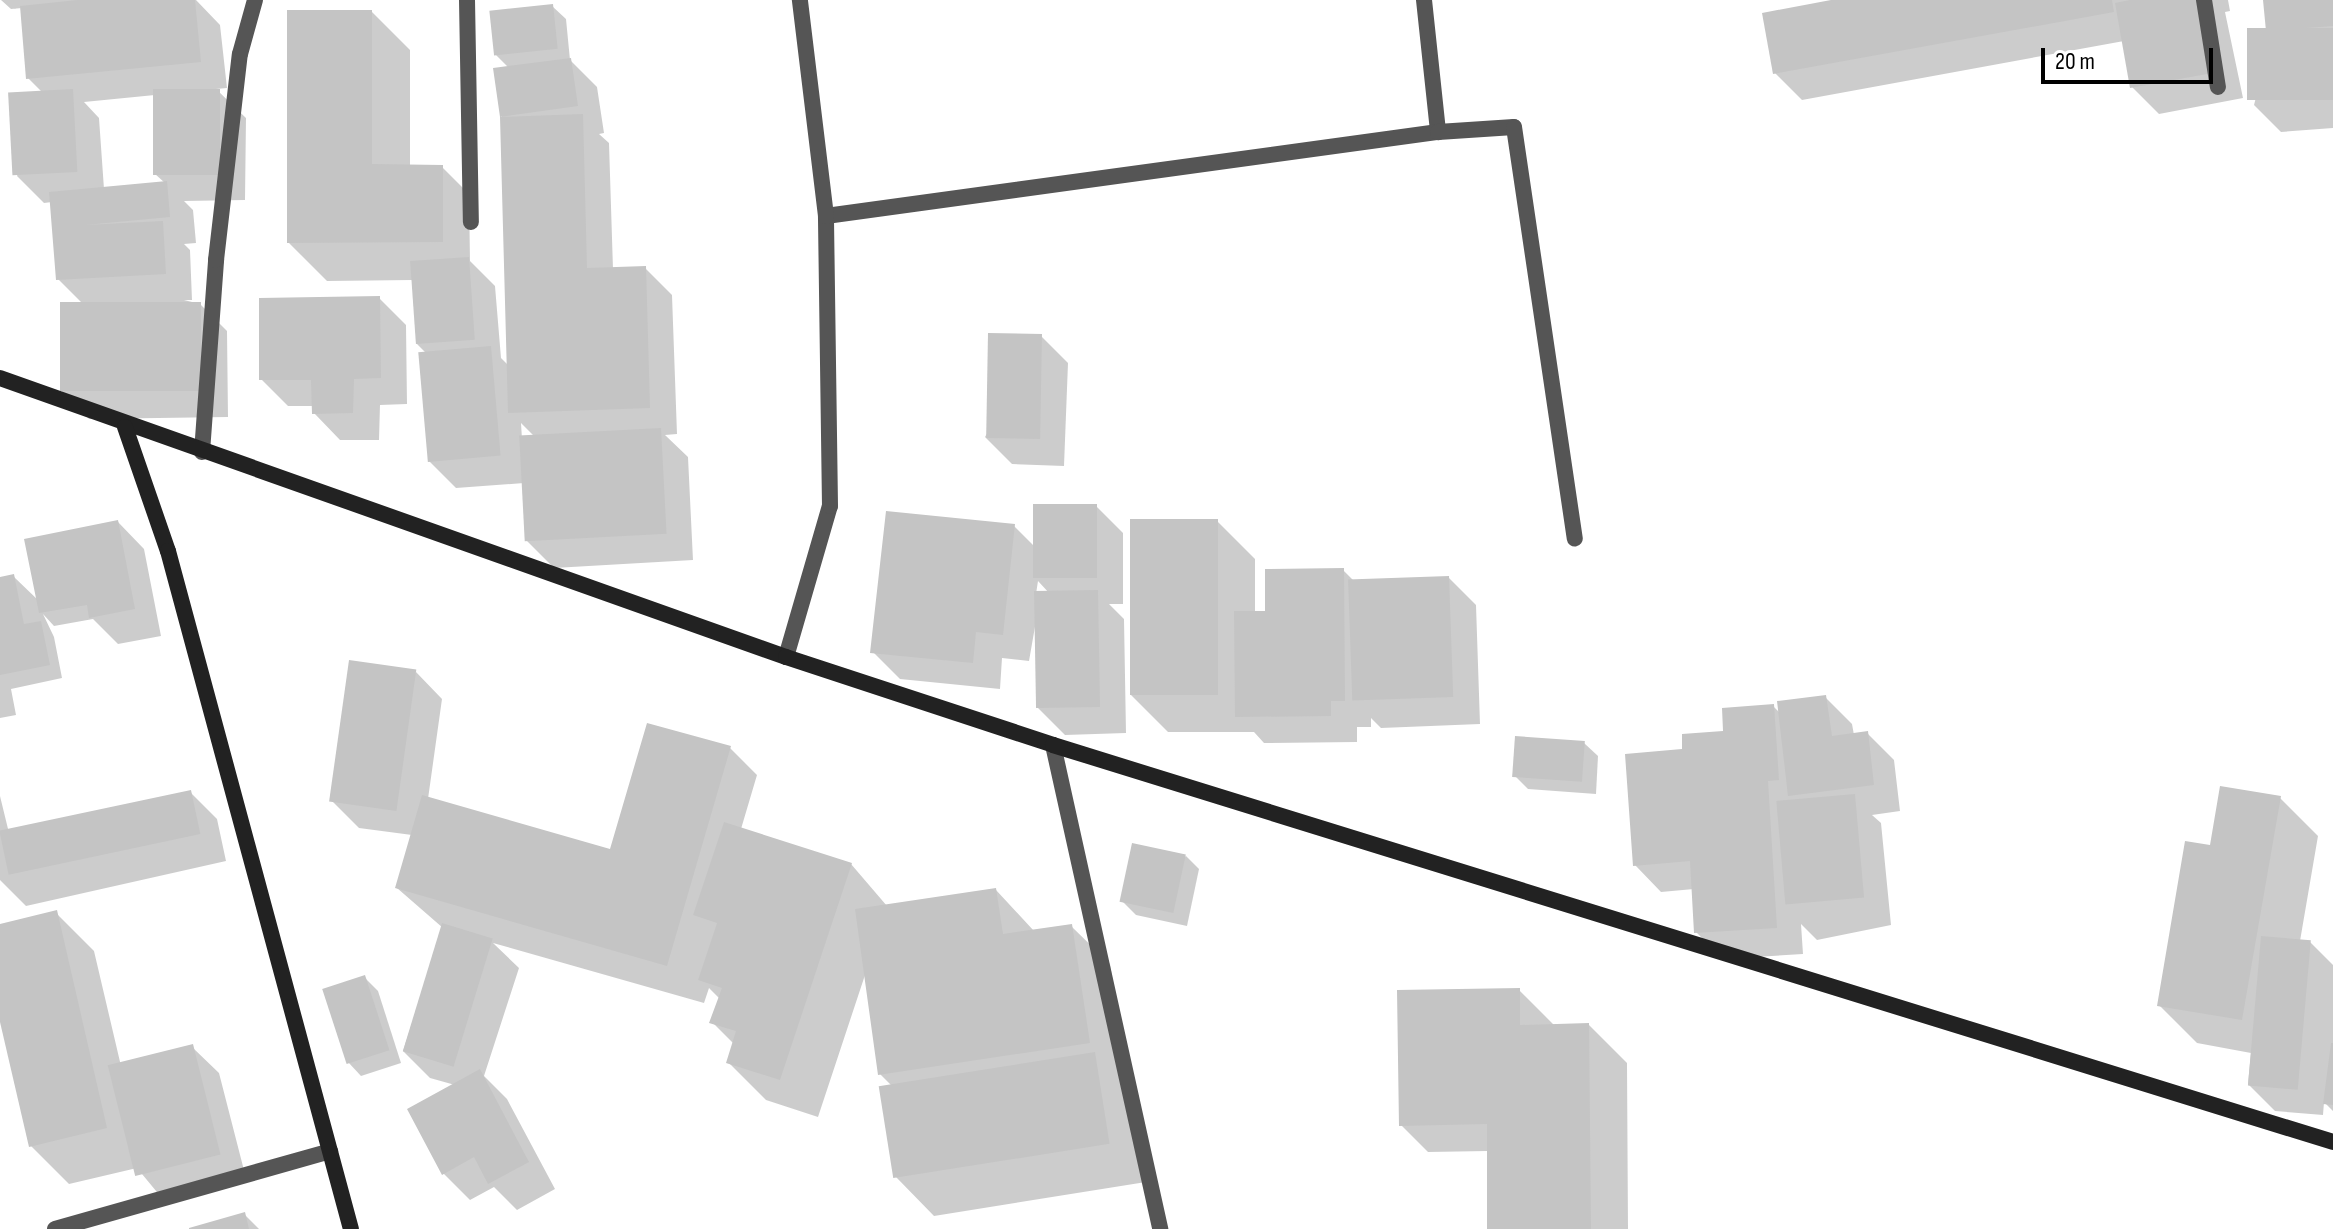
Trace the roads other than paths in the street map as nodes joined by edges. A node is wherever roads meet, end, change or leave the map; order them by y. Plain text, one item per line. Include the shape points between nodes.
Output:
1 (255, 0) edge
2 (467, 0) edge
3 (800, 0) edge
4 (1424, 0) edge
5 (2204, 0) edge
6 (2218, 87) dead end
7 (1438, 132) junction
8 (826, 216) junction
9 (471, 222) dead end
10 (0, 378) edge
11 (125, 427) junction
12 (202, 452) junction
13 (1575, 539) dead end
14 (786, 657) junction
15 (1053, 745) junction
16 (2333, 1142) edge
17 (330, 1151) junction
18 (55, 1229) edge
19 (351, 1229) edge
20 (1160, 1229) edge

1 - 12 street via 240,54 221,216
2 - 9 street
3 - 8 street
4 - 7 street
5 - 6 street
7 - 8 street
7 - 13 street via 1514,127
8 - 14 street via 830,506
10 - 11 main road
11 - 12 main road
11 - 17 main road via 168,551
12 - 14 main road
14 - 15 main road
15 - 16 main road
15 - 20 street
17 - 18 street
17 - 19 main road

